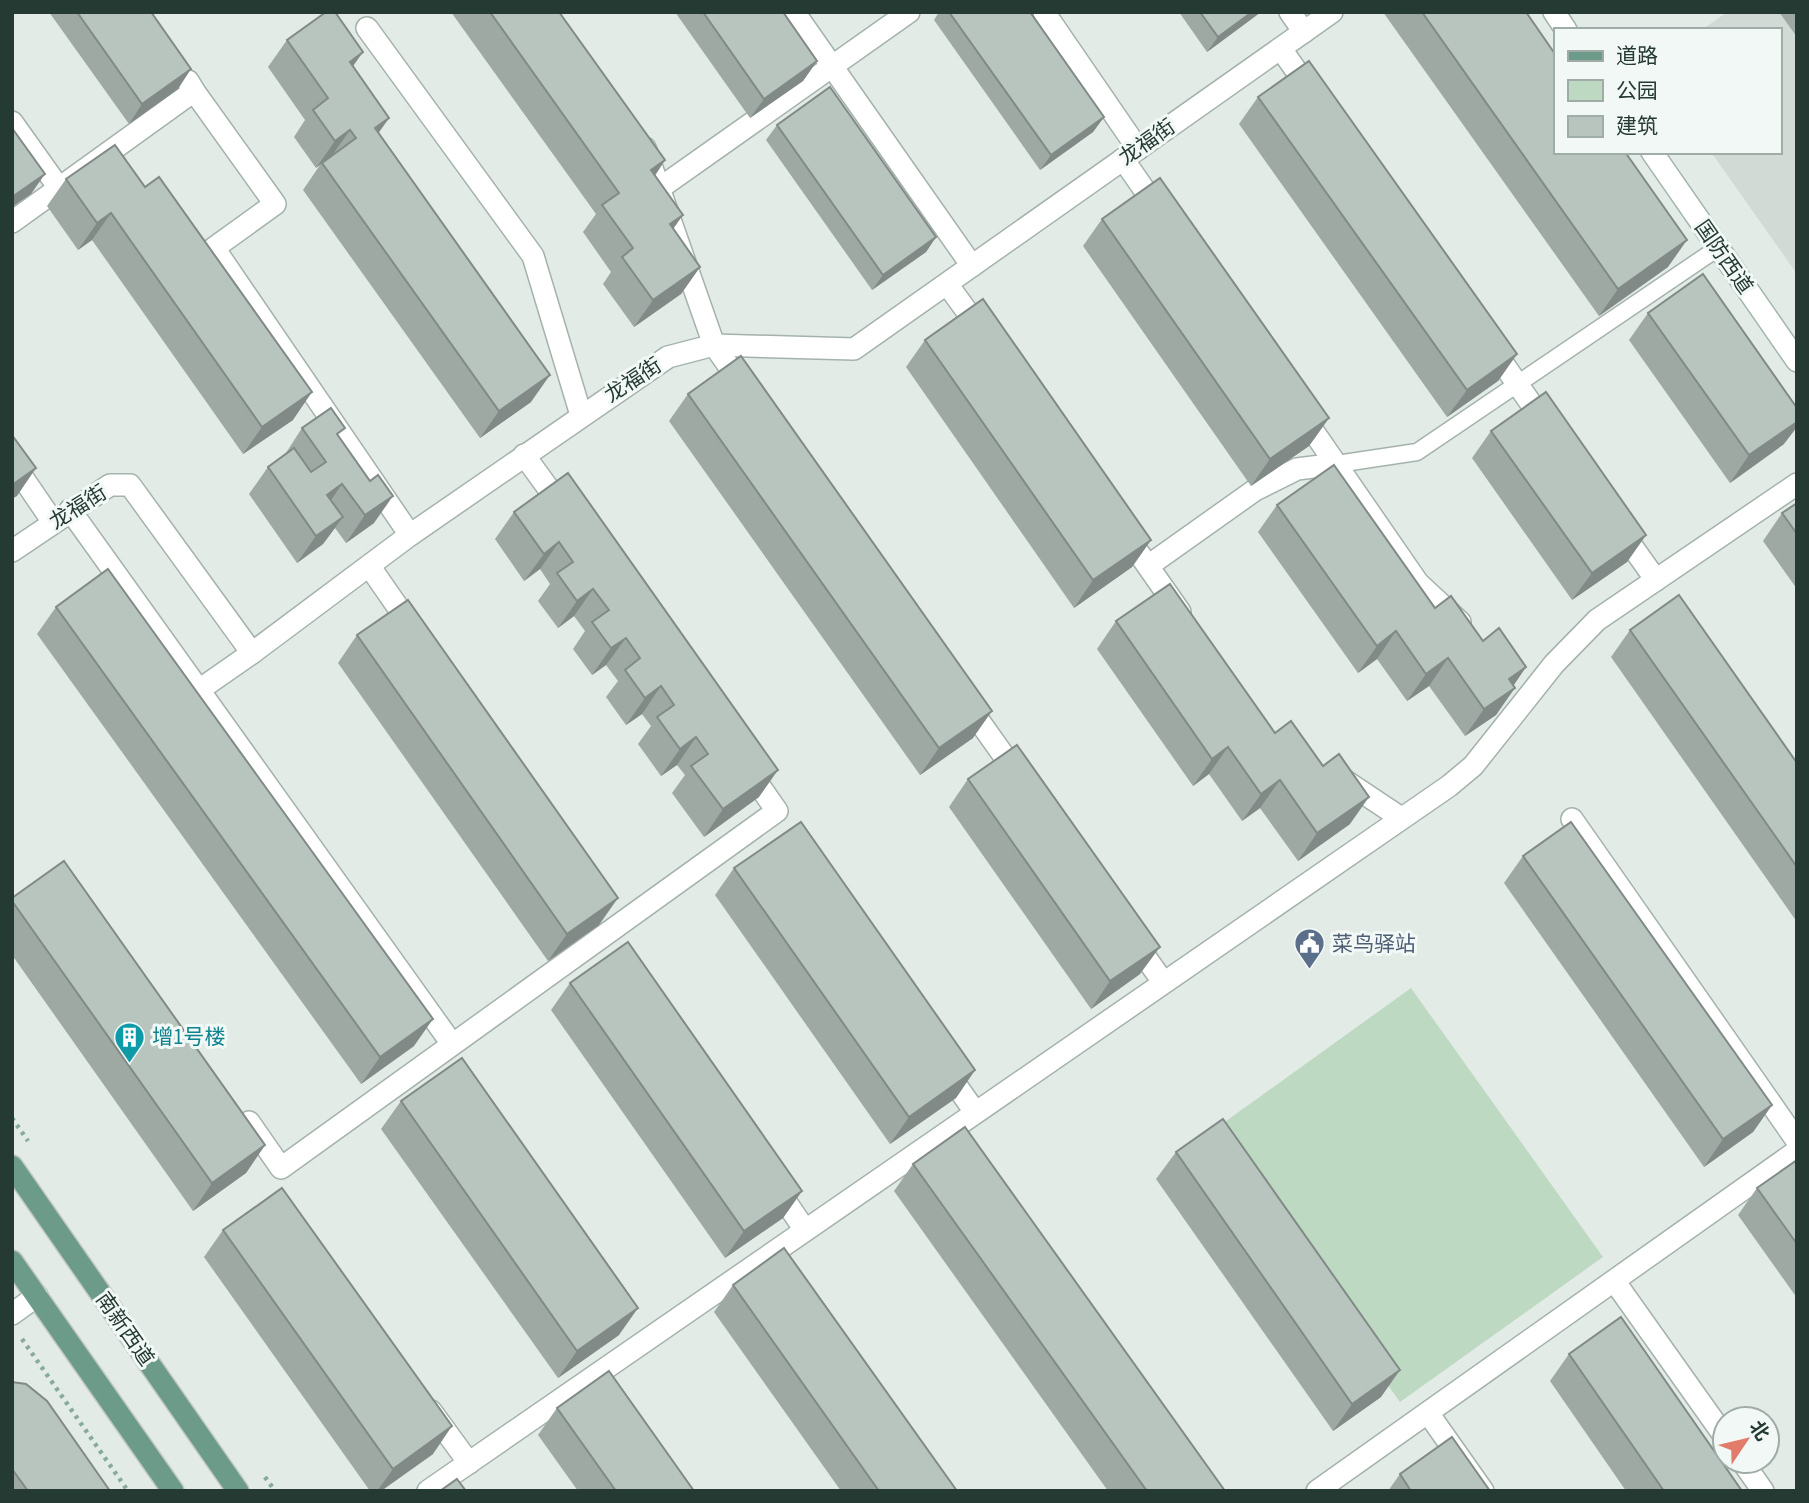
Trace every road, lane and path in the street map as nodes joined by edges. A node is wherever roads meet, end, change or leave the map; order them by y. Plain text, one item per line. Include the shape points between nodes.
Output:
1 (793, 12) edge
2 (909, 12) edge
3 (1044, 12) edge
4 (1290, 12) edge
5 (1332, 12) edge
6 (1554, 12) edge
7 (367, 28) dead end
8 (1565, 28) edge
9 (1304, 32) junction
10 (1281, 49) junction
11 (831, 67) junction
12 (178, 68) edge
13 (194, 91) junction
14 (1321, 105) edge
15 (12, 122) edge
16 (633, 124) edge
17 (1130, 154) junction
18 (1652, 154) edge
19 (59, 188) junction
20 (660, 188) junction
21 (12, 222) edge
22 (1170, 227) edge
23 (1718, 248) junction
24 (972, 266) junction
25 (947, 284) junction
26 (1478, 329) edge
27 (714, 345) junction
28 (995, 352) edge
29 (1797, 361) edge
30 (1518, 385) junction
31 (1290, 397) edge
32 (754, 402) edge
33 (581, 415) junction
34 (1556, 439) edge
35 (524, 455) junction
36 (12, 462) edge
37 (1337, 464) junction
38 (1797, 484) edge
39 (1108, 510) edge
40 (1610, 515) edge
41 (62, 516) junction
42 (580, 533) edge
43 (410, 535) junction
44 (12, 551) edge
45 (1148, 566) junction
46 (370, 567) junction
47 (1656, 580) junction
48 (1197, 634) edge
49 (1476, 637) edge
50 (425, 645) edge
51 (252, 653) junction
52 (1514, 673) edge
53 (954, 686) edge
54 (199, 690) junction
55 (1533, 691) junction
56 (738, 755) edge
57 (1331, 771) edge
58 (1027, 789) edge
59 (1401, 818) junction
60 (1572, 819) edge
61 (1123, 925) edge
62 (1163, 982) junction
63 (452, 1044) junction
64 (935, 1055) edge
65 (234, 1101) edge
66 (975, 1112) junction
67 (1797, 1141) edge
68 (1797, 1151) edge
69 (12, 1166) edge
70 (765, 1172) edge
71 (806, 1230) junction
72 (12, 1261) edge
73 (1615, 1282) junction
74 (37, 1296) junction
75 (625, 1321) edge
76 (15, 1323) edge
77 (641, 1343) junction
78 (421, 1397) edge
79 (1428, 1413) junction
80 (1711, 1417) edge
81 (469, 1463) junction
82 (1752, 1475) edge
83 (128, 1491) edge
84 (173, 1491) edge
85 (238, 1491) edge
86 (428, 1491) edge
87 (1317, 1491) edge
88 (1483, 1491) edge
89 (1763, 1491) edge

1 - 11 street
2 - 11 street
3 - 17 street
4 - 9 street
5 - 9 street, 龙福街
6 - 8 street
7 - 33 street via 533,256
9 - 10 street, 龙福街
10 - 14 street
10 - 17 street, 龙福街
11 - 20 street
11 - 24 street
12 - 13 street
13 - 19 street
13 - 43 street via 275,204 214,248
15 - 19 street
16 - 20 street
17 - 22 street
17 - 24 street, 龙福街
18 - 23 street, 国防西道
19 - 21 street
20 - 27 street
23 - 29 street, 国防西道
23 - 30 lane
24 - 25 street, 龙福街
25 - 27 street, 龙福街 via 853,349
25 - 28 street
26 - 30 street
27 - 32 street
27 - 33 street, 龙福街 via 668,357
30 - 34 street
30 - 37 lane via 1417,452
31 - 37 street
33 - 35 street, 龙福街
35 - 42 street
35 - 43 street, 龙福街
36 - 41 street
37 - 45 street via 1297,470 1255,490
37 - 49 street via 1418,583
38 - 47 street
39 - 45 street
40 - 47 street
41 - 44 street, 龙福街
41 - 51 street, 龙福街 via 110,485 130,485
41 - 54 street
43 - 46 street, 龙福街
45 - 48 street
46 - 50 street
46 - 51 street, 龙福街
47 - 55 street via 1597,620
51 - 54 street
52 - 55 street
53 - 58 street
54 - 63 street
55 - 59 street via 1473,766
56 - 63 street via 777,811 616,917
57 - 59 street
59 - 62 street
60 - 67 street
61 - 62 street
62 - 66 street
63 - 65 street via 281,1168
64 - 66 street
66 - 71 street
68 - 73 street
69 - 85 main road, 南新西道
70 - 71 street
71 - 77 street
72 - 74 main road
73 - 79 street
73 - 80 street
74 - 76 street
74 - 84 main road
75 - 77 street
76 - 83 path
77 - 81 street
78 - 81 street
79 - 87 street
79 - 88 street
81 - 86 street
82 - 89 street

